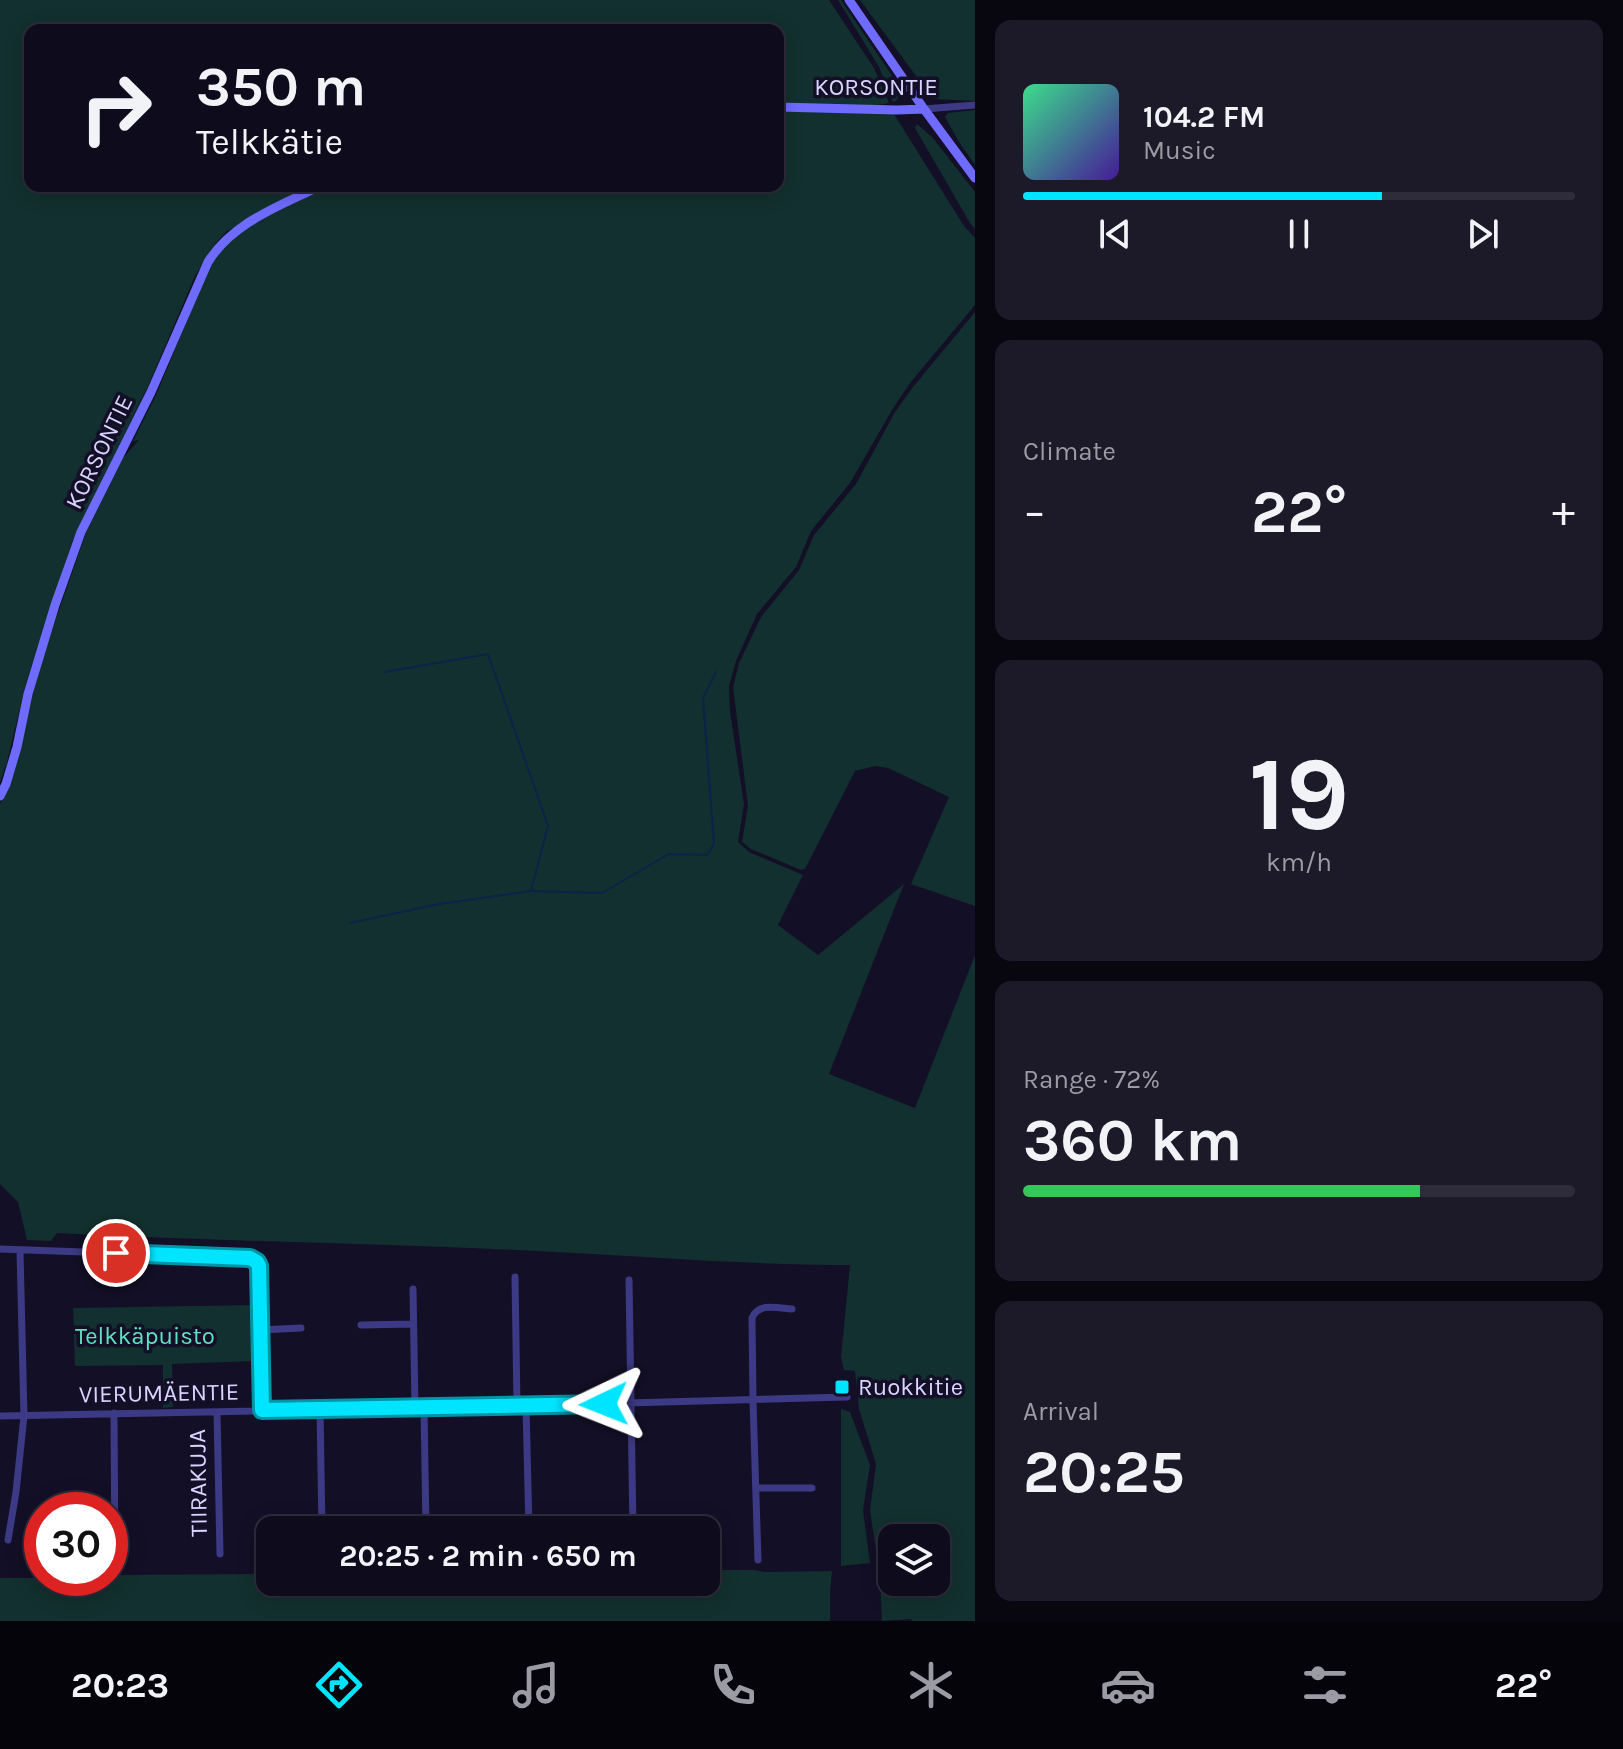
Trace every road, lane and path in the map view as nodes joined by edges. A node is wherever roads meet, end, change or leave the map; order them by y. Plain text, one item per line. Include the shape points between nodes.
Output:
1 (849, 0) edge
2 (975, 105) edge
3 (784, 107) edge
4 (924, 109) junction
5 (975, 178) edge
6 (308, 192) edge
7 (0, 796) edge
8 (0, 1249) edge
9 (20, 1251) junction
10 (515, 1277) dead end
11 (629, 1280) dead end
12 (413, 1289) dead end
13 (792, 1309) dead end
14 (413, 1324) junction
15 (361, 1325) dead end
16 (301, 1328) dead end
17 (260, 1330) junction
18 (847, 1397) dead end
19 (753, 1401) junction
20 (630, 1403) junction
21 (517, 1406) junction
22 (526, 1406) junction
23 (420, 1408) junction
24 (320, 1409) junction
25 (262, 1410) junction
26 (217, 1412) junction
27 (114, 1413) junction
28 (0, 1416) edge
29 (24, 1416) junction
30 (756, 1488) junction
31 (812, 1488) dead end
32 (114, 1492) edge
33 (322, 1516) edge
34 (425, 1516) edge
35 (529, 1516) edge
36 (633, 1516) edge
37 (8, 1540) dead end
38 (220, 1554) dead end
39 (758, 1560) dead end

1 - 4 main road
2 - 4 street, KORSONTIE
3 - 4 main road, KORSONTIE
4 - 5 main road
6 - 7 main road, KORSONTIE via 228,236 208,262 81,532
8 - 9 street
9 - 17 street via 250,1258 259,1266
9 - 29 street
10 - 21 street
11 - 20 street
12 - 14 street
13 - 19 street via 760,1308 754,1313
14 - 15 street
14 - 23 street
16 - 17 street
17 - 25 street
18 - 19 street, VIERUMÄENTIE
19 - 20 street, VIERUMÄENTIE
19 - 30 street
20 - 22 street, VIERUMÄENTIE
20 - 36 street
21 - 22 street, VIERUMÄENTIE
21 - 23 street, VIERUMÄENTIE
22 - 35 street
23 - 24 street, VIERUMÄENTIE
23 - 34 street
24 - 25 street, VIERUMÄENTIE
24 - 33 street
25 - 26 street, VIERUMÄENTIE
26 - 27 street, VIERUMÄENTIE
26 - 38 street, TIIRAKUJA
27 - 29 street, VIERUMÄENTIE
27 - 32 street
28 - 29 street, VIERUMÄENTIE
29 - 37 street
30 - 31 street
30 - 39 street

